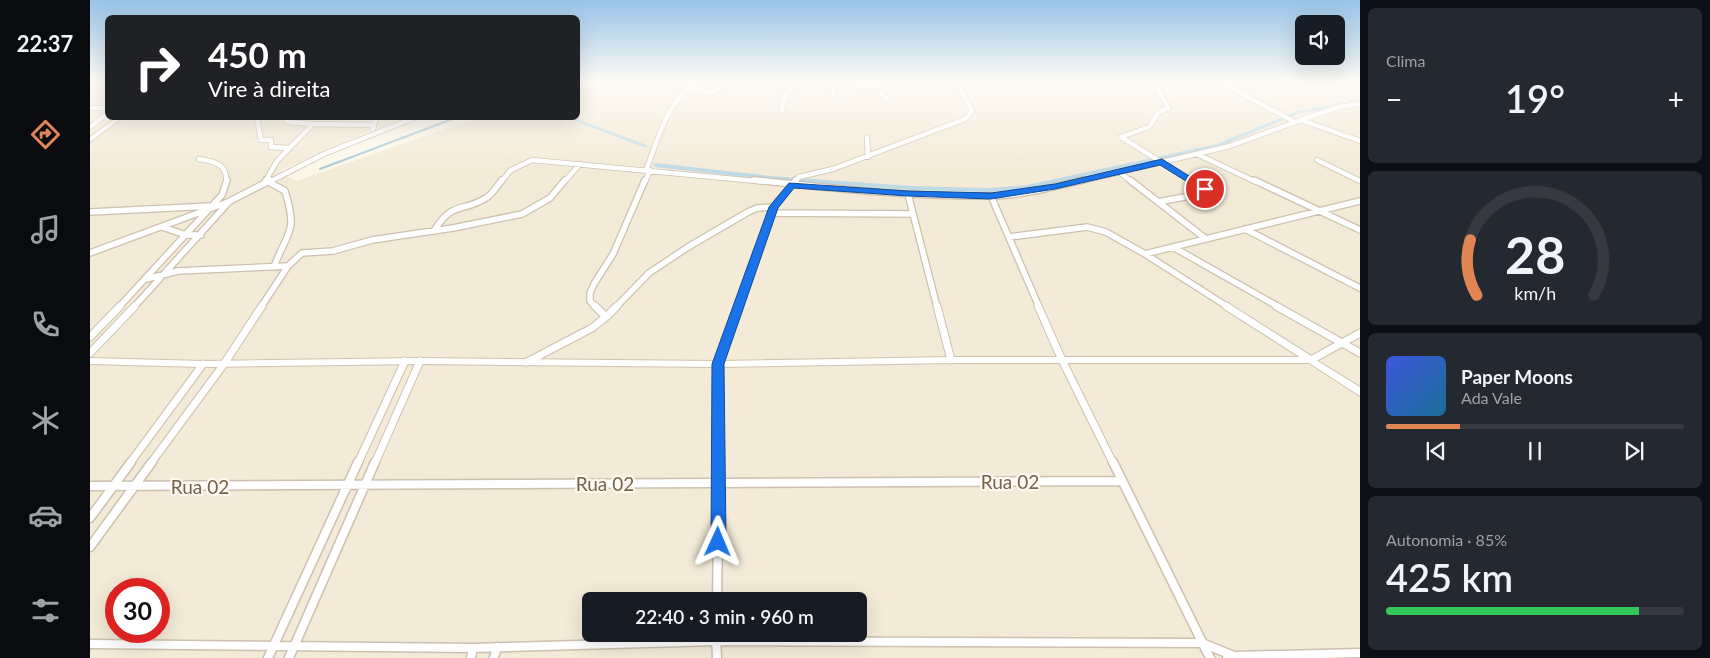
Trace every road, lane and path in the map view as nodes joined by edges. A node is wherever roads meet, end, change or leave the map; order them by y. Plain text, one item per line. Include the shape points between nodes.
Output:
1 (670, 112) edge
2 (972, 112) edge
3 (1161, 112) edge
4 (1274, 112) edge
5 (1325, 112) edge
6 (105, 115) edge
7 (116, 120) edge
8 (257, 120) edge
9 (285, 120) edge
10 (375, 120) edge
11 (409, 120) edge
12 (1301, 120) junction
13 (1294, 122) junction
14 (313, 124) junction
15 (373, 125) junction
16 (90, 127) edge
17 (375, 133) junction
18 (867, 136) dead end
19 (90, 140) edge
20 (1360, 142) edge
21 (290, 148) junction
22 (1197, 154) junction
23 (868, 156) junction
24 (199, 159) dead end
25 (1317, 160) dead end
26 (1161, 162) junction
27 (580, 164) junction
28 (648, 170) junction
29 (1118, 171) junction
30 (1360, 181) edge
31 (267, 183) junction
32 (792, 185) junction
33 (908, 194) junction
34 (991, 196) junction
35 (1360, 201) edge
36 (228, 202) junction
37 (1158, 202) junction
38 (211, 208) junction
39 (772, 210) junction
40 (1318, 211) junction
41 (90, 212) edge
42 (913, 214) junction
43 (162, 226) junction
44 (1245, 229) junction
45 (1360, 230) edge
46 (434, 231) junction
47 (186, 235) junction
48 (201, 235) junction
49 (1008, 237) junction
50 (1206, 239) junction
51 (1173, 247) junction
52 (90, 253) edge
53 (1145, 254) junction
54 (288, 266) junction
55 (274, 267) junction
56 (166, 273) junction
57 (146, 279) junction
58 (1360, 288) edge
59 (606, 317) junction
60 (1360, 333) edge
61 (90, 337) edge
62 (1342, 343) junction
63 (90, 353) edge
64 (1360, 353) edge
65 (951, 360) junction
66 (1062, 360) junction
67 (1311, 360) junction
68 (405, 361) junction
69 (420, 361) junction
70 (90, 362) edge
71 (527, 362) junction
72 (204, 364) junction
73 (224, 364) junction
74 (718, 364) junction
75 (1360, 392) edge
76 (1120, 481) junction
77 (719, 483) junction
78 (365, 485) junction
79 (90, 486) edge
80 (114, 486) junction
81 (348, 486) junction
82 (134, 487) junction
83 (90, 518) edge
84 (90, 548) edge
85 (717, 592) edge
86 (867, 639) edge
87 (606, 642) edge
88 (716, 642) edge
89 (1202, 642) junction
90 (90, 644) edge
91 (272, 646) junction
92 (294, 646) junction
93 (496, 647) junction
94 (473, 648) junction
95 (1360, 653) edge
96 (1230, 657) edge
97 (268, 658) edge
98 (289, 658) edge
99 (471, 658) edge
100 (494, 658) edge
101 (717, 658) edge
102 (1210, 658) edge

1 - 28 street via 658,133
2 - 23 street
3 - 26 street via 1149,126 1121,136
4 - 13 street
5 - 12 street
6 - 16 street
7 - 19 street
8 - 21 street via 261,140 271,140 270,147
9 - 14 street
10 - 15 street
11 - 17 street
12 - 13 street
12 - 20 street
13 - 22 street via 1230,146
14 - 15 street
14 - 21 street
15 - 17 street
17 - 31 street
18 - 23 street
21 - 31 street via 276,161
22 - 26 street
22 - 40 street
23 - 32 street via 799,177
24 - 38 street via 218,162 226,172 226,187
25 - 30 street
26 - 29 street
26 - 37 street via 1205,189 1194,195
27 - 28 street
27 - 46 street via 550,198 533,209 506,218
27 - 46 street via 532,160 517,166 487,198 452,210 443,216
28 - 32 street
28 - 59 street via 616,247 590,293 590,301
29 - 34 street via 1055,187
29 - 37 street
31 - 36 street
31 - 55 street via 285,191 291,224
32 - 33 street
32 - 39 street
33 - 34 street
33 - 42 street
34 - 49 street
35 - 40 street
36 - 38 street
36 - 48 street
37 - 50 street
38 - 41 street
38 - 43 street
38 - 47 street
39 - 42 street
39 - 59 street via 748,212 669,259 642,279
39 - 74 street
40 - 44 street
40 - 45 street
42 - 65 street
43 - 47 street
43 - 52 street
44 - 50 street
44 - 58 street
46 - 54 street via 372,240 327,252 302,253
47 - 48 street
47 - 57 street
48 - 56 street
49 - 53 street via 1094,228
49 - 66 street
50 - 51 street
51 - 53 street
51 - 62 street
53 - 67 street
54 - 55 street
54 - 73 street
55 - 56 street
56 - 57 street
56 - 63 street
57 - 61 street
59 - 71 street via 592,328
60 - 62 street
62 - 64 street
62 - 67 street
65 - 66 street
65 - 74 street
66 - 67 street
66 - 76 street
67 - 75 street
68 - 69 street
68 - 73 street
68 - 81 street
69 - 71 street
69 - 78 street
70 - 72 street
71 - 74 street
72 - 73 street
72 - 80 street
73 - 82 street
74 - 77 street
76 - 77 street, Rua 02
76 - 89 street
77 - 78 street, Rua 02
77 - 85 street
78 - 81 street, Rua 02
78 - 92 street
79 - 80 street, Rua 02
80 - 82 street, Rua 02
80 - 83 street
81 - 82 street, Rua 02
81 - 91 street
82 - 84 street
86 - 89 street
87 - 93 street
88 - 101 street
89 - 96 street
89 - 102 street
90 - 91 street
91 - 92 street
91 - 97 street
92 - 94 street
92 - 98 street
93 - 94 street
93 - 100 street
94 - 99 street
95 - 96 street

